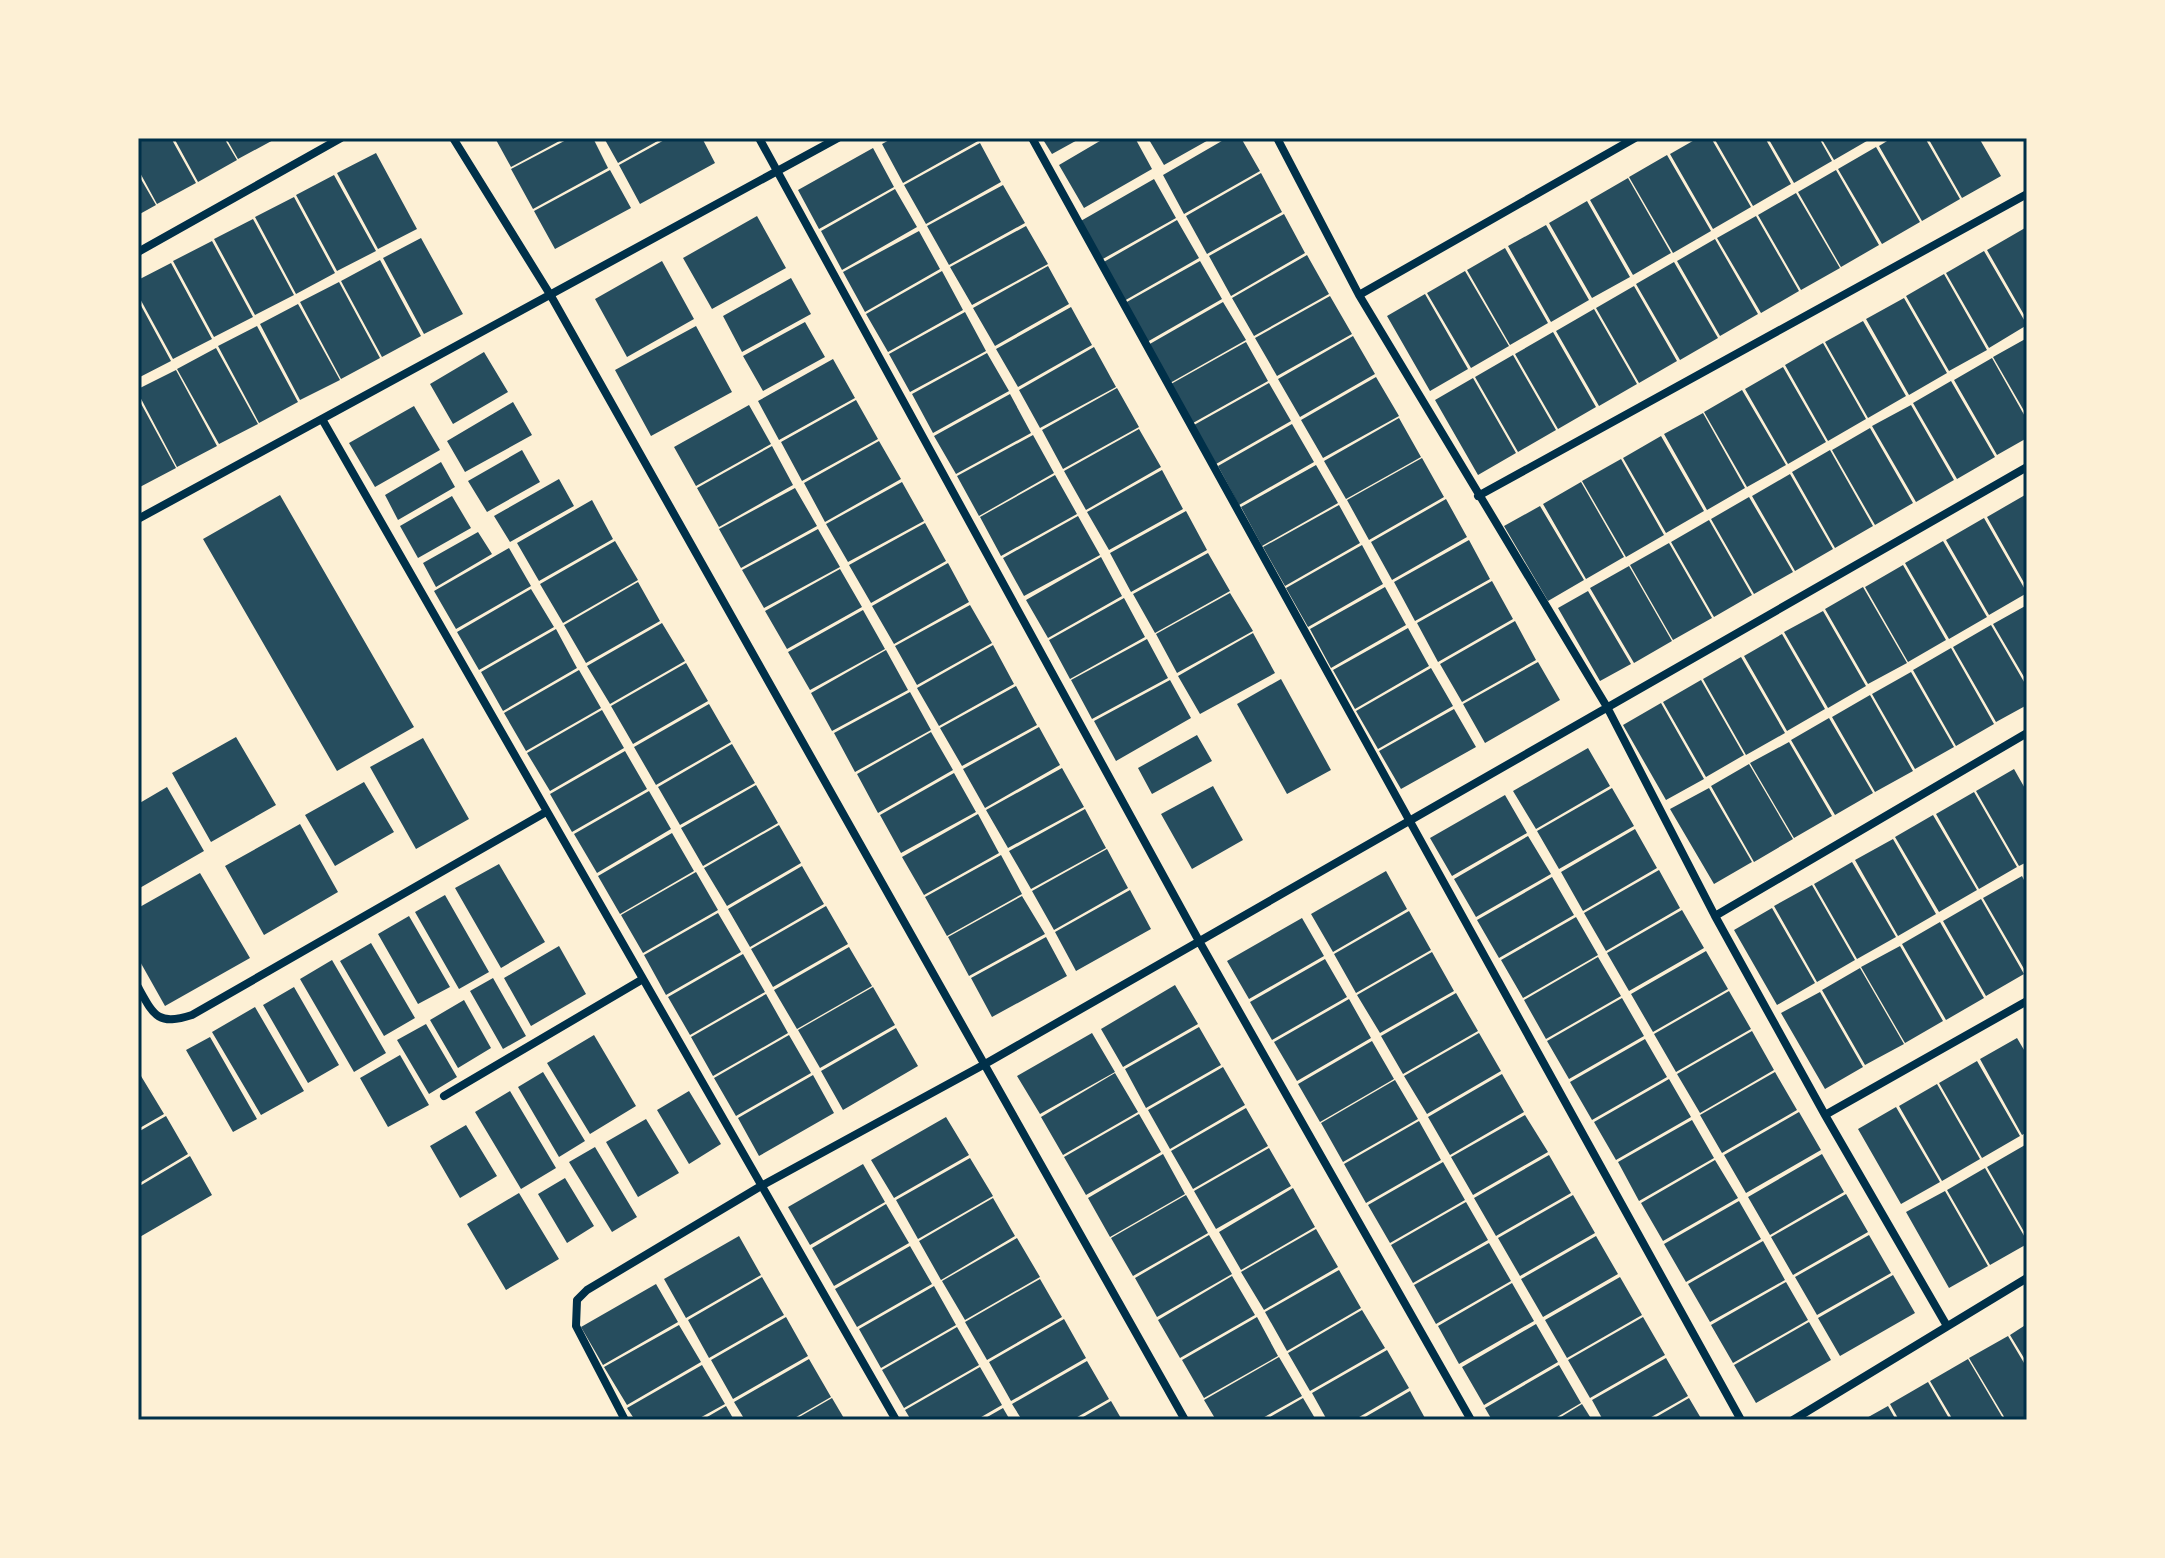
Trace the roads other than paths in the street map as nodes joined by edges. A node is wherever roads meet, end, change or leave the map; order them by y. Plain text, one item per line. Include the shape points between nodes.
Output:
1 (341, 138) edge
2 (453, 138) edge
3 (759, 138) edge
4 (838, 138) edge
5 (1032, 138) edge
6 (1277, 138) edge
7 (1635, 138) edge
8 (776, 172) junction
9 (2027, 194) edge
10 (138, 252) edge
11 (1359, 295) junction
12 (551, 296) junction
13 (322, 419) junction
14 (2027, 467) edge
15 (1478, 496) junction
16 (138, 519) edge
17 (1607, 707) junction
18 (2027, 733) edge
19 (546, 812) junction
20 (1410, 820) junction
21 (1715, 916) junction
22 (1199, 941) junction
23 (643, 979) junction
24 (138, 987) edge
25 (2027, 1001) edge
26 (985, 1064) junction
27 (444, 1096) dead end
28 (1825, 1115) junction
29 (761, 1186) junction
30 (2027, 1278) edge
31 (1947, 1326) junction
32 (625, 1420) edge
33 (896, 1420) edge
34 (1185, 1420) edge
35 (1471, 1420) edge
36 (1741, 1420) edge
37 (1793, 1420) edge

1 - 10 street
2 - 12 street
3 - 8 street
4 - 8 street
5 - 20 street
6 - 11 street
7 - 11 street
8 - 12 street
8 - 22 street
9 - 15 street
11 - 15 street
12 - 13 street
12 - 26 street
13 - 16 street
13 - 19 street
14 - 17 street
15 - 17 street
17 - 20 street
17 - 21 street
18 - 21 street
19 - 23 street
19 - 24 street via 192,1015 173,1021 157,1016
20 - 22 street
20 - 36 street
21 - 28 street
22 - 26 street
22 - 35 street
23 - 27 street
23 - 29 street
25 - 28 street
26 - 29 street
26 - 34 street
28 - 31 street
29 - 32 street via 577,1300 576,1326
29 - 33 street
30 - 31 street
31 - 37 street

